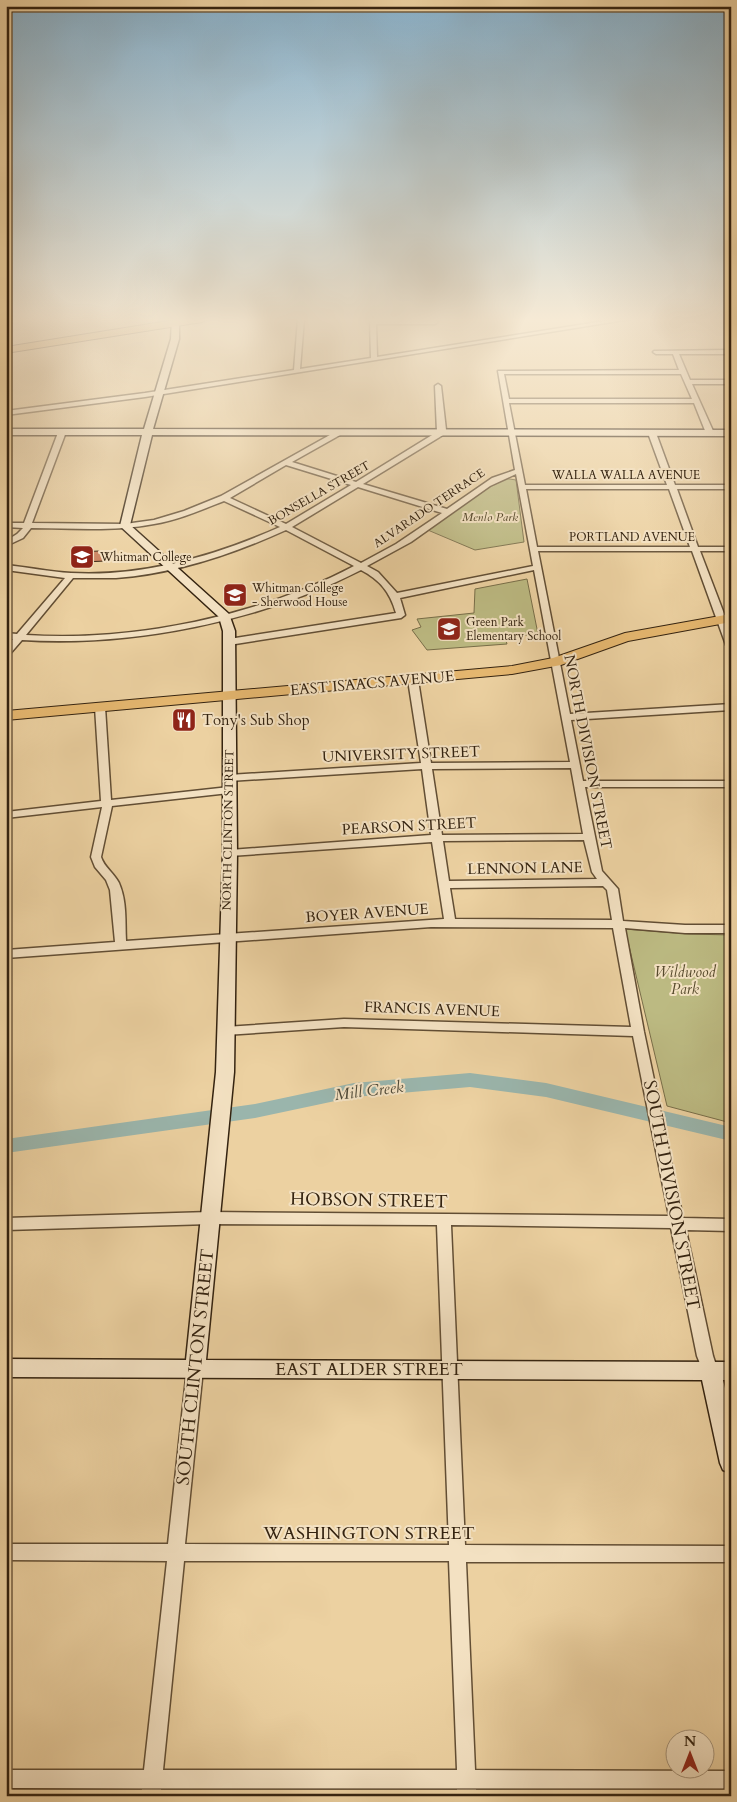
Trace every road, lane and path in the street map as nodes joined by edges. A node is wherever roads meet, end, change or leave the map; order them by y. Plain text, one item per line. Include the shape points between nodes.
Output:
1 (79, 403) edge
2 (157, 403) edge
3 (440, 403) edge
4 (505, 403) edge
5 (697, 403) edge
6 (6, 413) edge
7 (6, 432) edge
8 (62, 432) junction
9 (148, 433) junction
10 (337, 433) junction
11 (440, 433) junction
12 (511, 433) junction
13 (652, 433) junction
14 (710, 433) junction
15 (731, 433) edge
16 (288, 463) junction
17 (518, 471) junction
18 (358, 484) junction
19 (522, 487) junction
20 (672, 487) junction
21 (731, 487) edge
22 (224, 498) junction
23 (448, 512) junction
24 (6, 525) edge
25 (27, 526) junction
26 (125, 526) junction
27 (286, 527) junction
28 (6, 544) edge
29 (532, 549) junction
30 (695, 549) junction
31 (731, 549) edge
32 (361, 566) junction
33 (6, 567) edge
34 (171, 567) junction
35 (538, 568) junction
36 (71, 576) junction
37 (395, 596) junction
38 (225, 616) junction
39 (726, 618) edge
40 (6, 636) edge
41 (20, 637) junction
42 (230, 642) junction
43 (731, 644) edge
44 (6, 654) edge
45 (556, 662) junction
46 (412, 680) junction
47 (230, 696) junction
48 (100, 707) junction
49 (731, 707) edge
50 (6, 716) edge
51 (566, 717) junction
52 (575, 765) junction
53 (426, 766) junction
54 (229, 784) junction
55 (579, 784) junction
56 (731, 784) edge
57 (106, 804) junction
58 (6, 815) edge
59 (589, 837) junction
60 (437, 838) junction
61 (230, 853) junction
62 (605, 882) junction
63 (445, 885) junction
64 (450, 923) junction
65 (618, 924) junction
66 (731, 929) edge
67 (226, 938) junction
68 (120, 946) junction
69 (6, 954) edge
70 (225, 1031) junction
71 (638, 1032) junction
72 (210, 1218) junction
73 (444, 1218) junction
74 (677, 1222) junction
75 (6, 1224) edge
76 (731, 1225) edge
77 (6, 1368) edge
78 (195, 1369) junction
79 (450, 1369) junction
80 (710, 1371) junction
81 (731, 1371) edge
82 (731, 1464) edge
83 (6, 1552) edge
84 (176, 1552) junction
85 (458, 1553) junction
86 (731, 1554) edge
87 (6, 1779) edge
88 (731, 1780) edge
89 (152, 1788) edge
90 (467, 1788) edge

1 - 6 street
2 - 9 main road
3 - 11 street
4 - 12 street, NORTH DIVISION STREET
5 - 14 street
7 - 8 main road
8 - 9 main road
8 - 25 street
9 - 10 main road
9 - 26 main road
10 - 11 main road
10 - 16 street
11 - 12 main road
11 - 18 street, BONSELLA STREET
12 - 13 main road
12 - 17 street, NORTH DIVISION STREET
13 - 14 main road
13 - 20 street
14 - 15 main road
16 - 18 street
16 - 22 street
17 - 19 street, NORTH DIVISION STREET
17 - 23 street, ALVARADO TERRACE via 497,477
18 - 23 street
18 - 27 street, BONSELLA STREET
19 - 20 street, WALLA WALLA AVENUE
19 - 29 street, NORTH DIVISION STREET
20 - 21 street, WALLA WALLA AVENUE
20 - 30 street
22 - 26 street via 162,520
22 - 27 street
23 - 32 street, ALVARADO TERRACE via 402,544
24 - 25 street
25 - 26 street
25 - 28 street via 20,536
26 - 34 main road
27 - 32 street
27 - 34 street, BONSELLA STREET via 238,547
29 - 30 street, PORTLAND AVENUE
29 - 35 street, NORTH DIVISION STREET
30 - 31 street, PORTLAND AVENUE
30 - 39 street
32 - 37 street via 384,582
32 - 38 street, ALVARADO TERRACE via 305,591
33 - 36 street, BONSELLA STREET
34 - 36 street, BONSELLA STREET via 117,575
34 - 38 main road
35 - 37 street
35 - 45 street, NORTH DIVISION STREET
36 - 41 street
37 - 42 street via 401,614
38 - 41 street, ALVARADO TERRACE via 111,638 59,640
38 - 42 main road, NORTH CLINTON STREET
39 - 43 street
39 - 45 main road, EAST ISAACS AVENUE via 625,637
40 - 41 street, ALVARADO TERRACE
41 - 44 street
42 - 47 main road, NORTH CLINTON STREET
45 - 46 main road, EAST ISAACS AVENUE
45 - 51 street, NORTH DIVISION STREET
46 - 47 main road, EAST ISAACS AVENUE
46 - 53 street
47 - 48 main road, EAST ISAACS AVENUE
47 - 54 main road, NORTH CLINTON STREET
48 - 50 main road, EAST ISAACS AVENUE
48 - 57 street
49 - 51 street
51 - 52 street, NORTH DIVISION STREET
52 - 53 street, UNIVERSITY STREET
52 - 55 street, NORTH DIVISION STREET
53 - 54 street, UNIVERSITY STREET
53 - 60 street
54 - 57 street, UNIVERSITY STREET
54 - 61 main road, NORTH CLINTON STREET
55 - 56 street
55 - 59 street, NORTH DIVISION STREET
57 - 58 street, UNIVERSITY STREET
57 - 68 street via 107,818 96,857 114,885
59 - 60 street, PEARSON STREET
59 - 62 street, NORTH DIVISION STREET via 597,872
60 - 61 street, PEARSON STREET
60 - 63 street
61 - 67 main road, NORTH CLINTON STREET
62 - 63 street, LENNON LANE
62 - 65 street, NORTH DIVISION STREET via 612,889
63 - 64 street
64 - 65 street, BOYER AVENUE
64 - 67 street, BOYER AVENUE
65 - 66 street, BOYER AVENUE
65 - 71 street, SOUTH DIVISION STREET
67 - 68 street, BOYER AVENUE
67 - 70 main road, SOUTH CLINTON STREET
68 - 69 street, BOYER AVENUE
70 - 71 street, FRANCIS AVENUE via 344,1022
70 - 72 main road, SOUTH CLINTON STREET via 222,1108
71 - 74 street, SOUTH DIVISION STREET
72 - 73 street, HOBSON STREET
72 - 75 street, HOBSON STREET
72 - 78 main road, SOUTH CLINTON STREET
73 - 74 street, HOBSON STREET
73 - 79 street
74 - 76 street, HOBSON STREET
74 - 80 street, SOUTH DIVISION STREET
77 - 78 main road, EAST ALDER STREET
78 - 79 main road, EAST ALDER STREET
78 - 84 street, SOUTH CLINTON STREET
79 - 80 main road, EAST ALDER STREET
79 - 85 street
80 - 81 main road, EAST ALDER STREET
80 - 82 main road, SOUTH DIVISION STREET
83 - 84 street, WASHINGTON STREET
84 - 85 street, WASHINGTON STREET
84 - 89 street, SOUTH CLINTON STREET
85 - 86 street, WASHINGTON STREET
85 - 90 street
87 - 89 street
88 - 90 street
89 - 90 street

